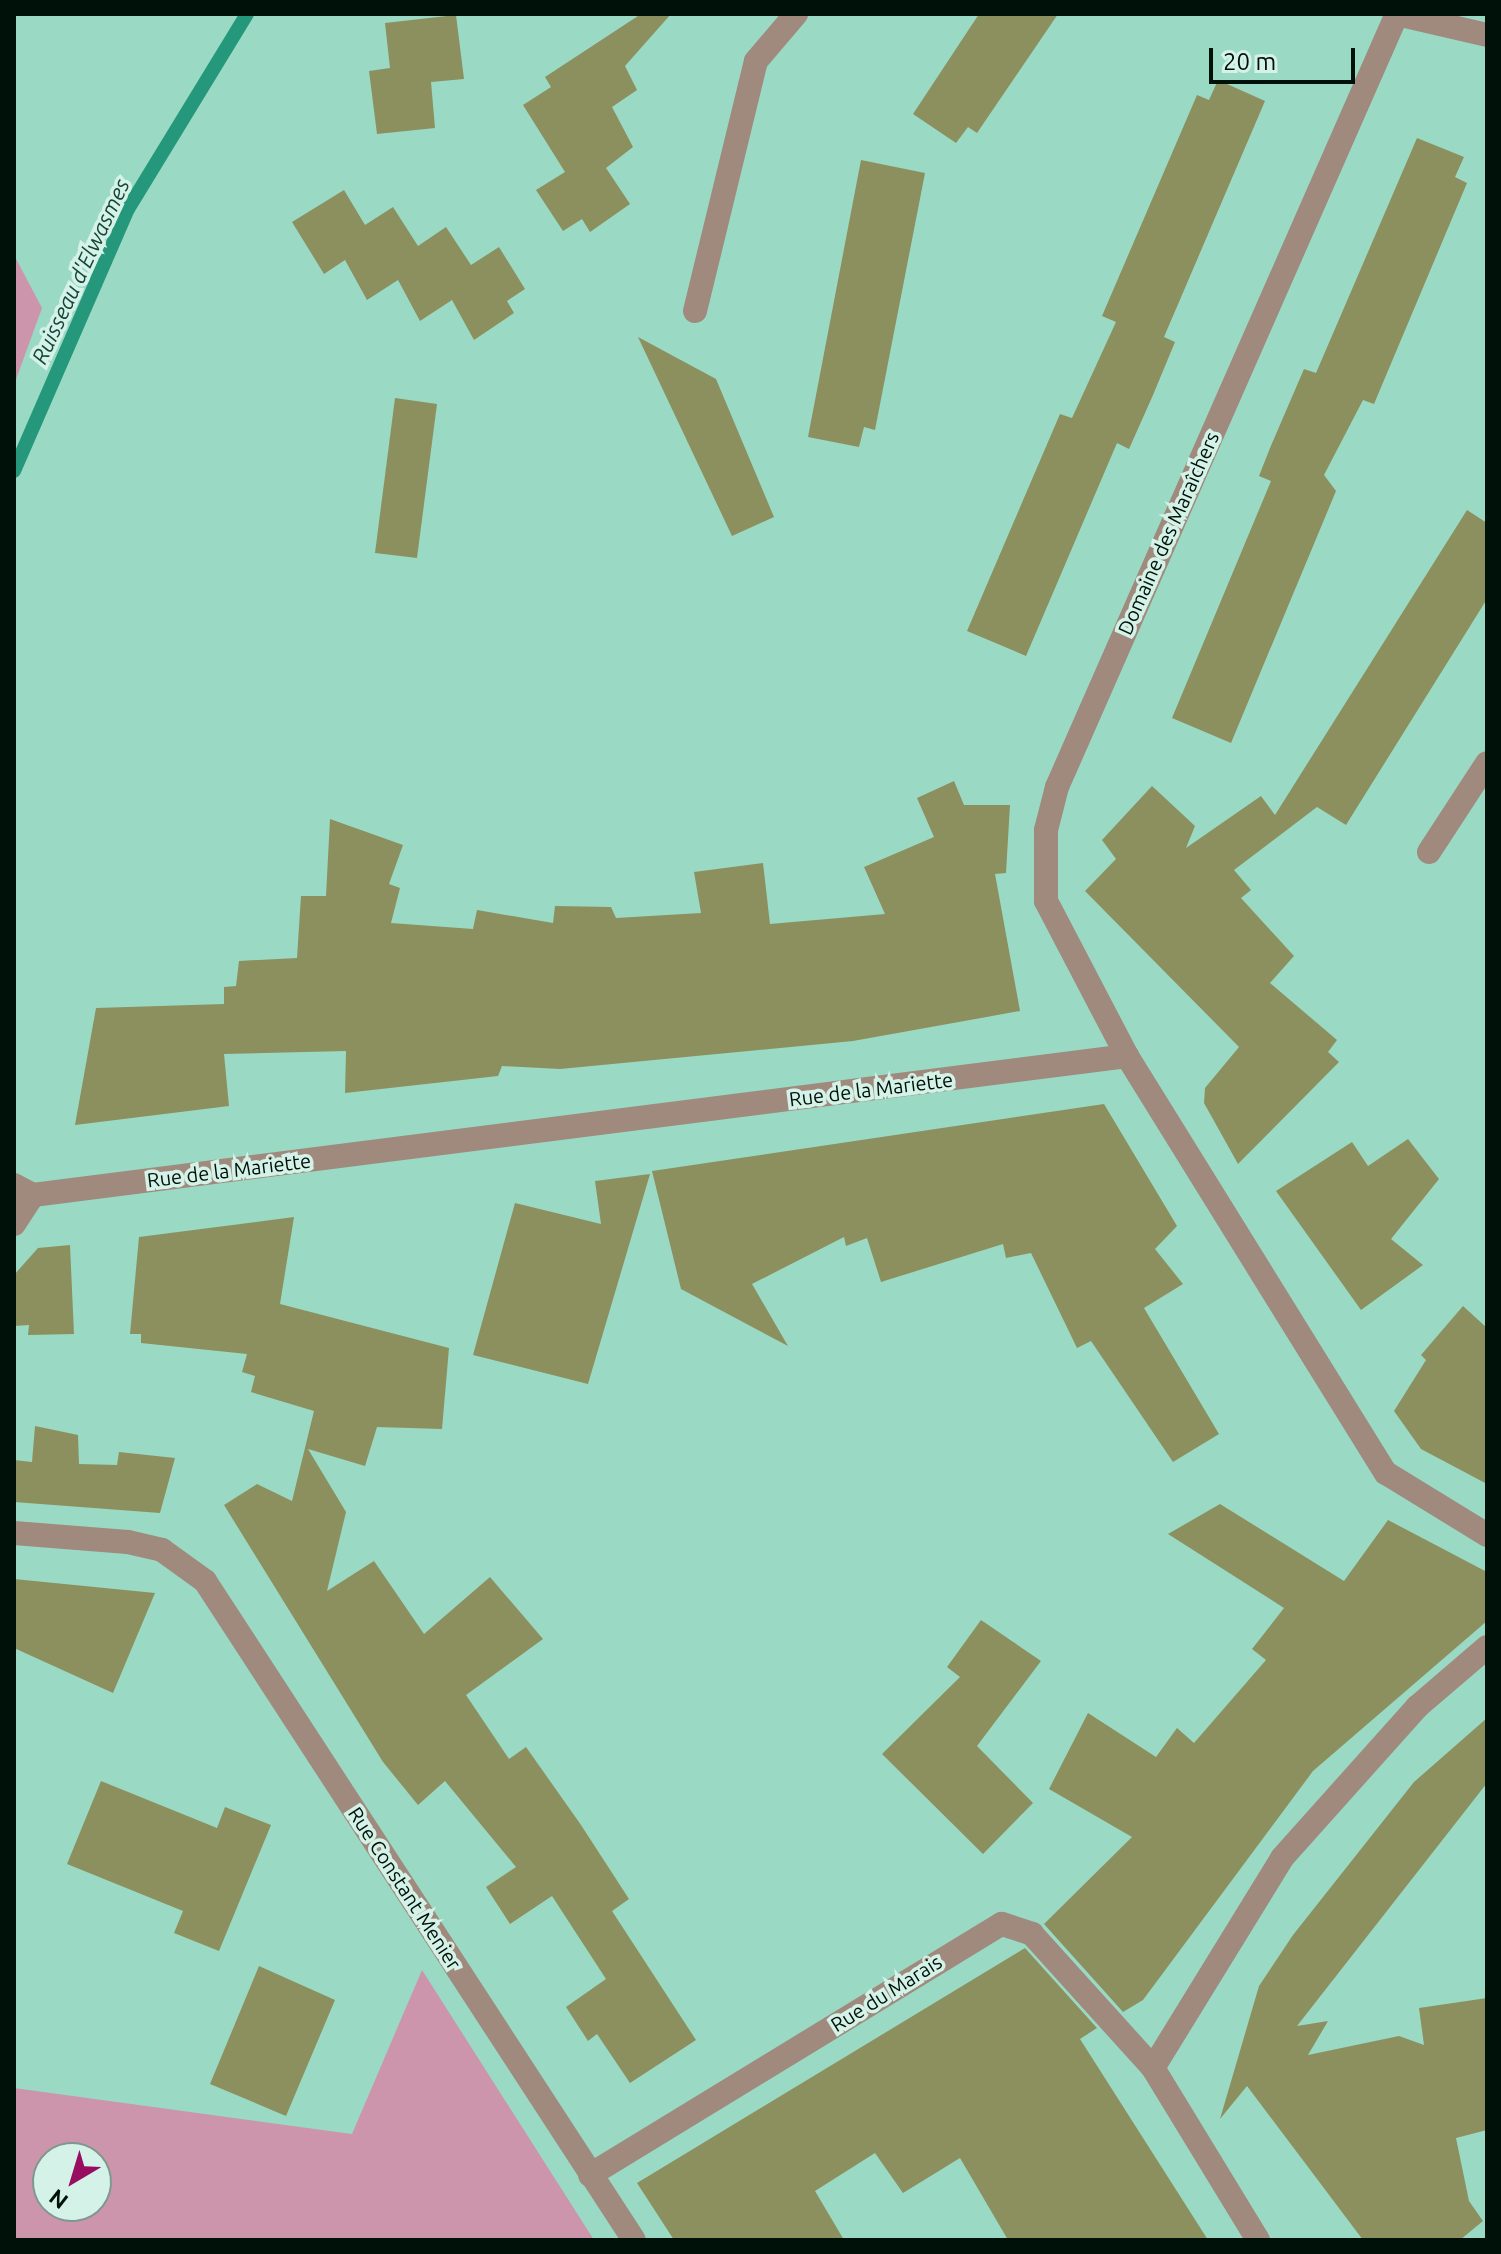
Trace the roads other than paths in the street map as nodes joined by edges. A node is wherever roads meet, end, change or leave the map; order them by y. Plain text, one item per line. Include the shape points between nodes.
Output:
1 (796, 14) edge
2 (1397, 14) edge
3 (1487, 35) edge
4 (695, 311) dead end
5 (1487, 763) edge
6 (1429, 852) dead end
7 (1127, 1056) junction
8 (24, 1190) edge
9 (14, 1224) edge
10 (14, 1533) edge
11 (1487, 1535) edge
12 (1487, 1647) edge
13 (1153, 2068) junction
14 (590, 2175) junction
15 (634, 2240) edge
16 (1258, 2240) edge

1 - 4 street via 756,61
2 - 3 street, Domaine des Maraîchers
2 - 7 street, Domaine des Maraîchers via 1057,787 1046,830 1046,901
5 - 6 street
7 - 8 street, Rue de la Mariette
7 - 11 street via 1386,1473
8 - 9 street
10 - 14 street, Rue Constant Menier via 162,1550 205,1581
12 - 13 street via 1417,1707 1282,1858
13 - 14 street, Rue du Marais via 1032,1934 1002,1924
13 - 16 street, Rue du Marais
14 - 15 street, Rue Constant Menier

